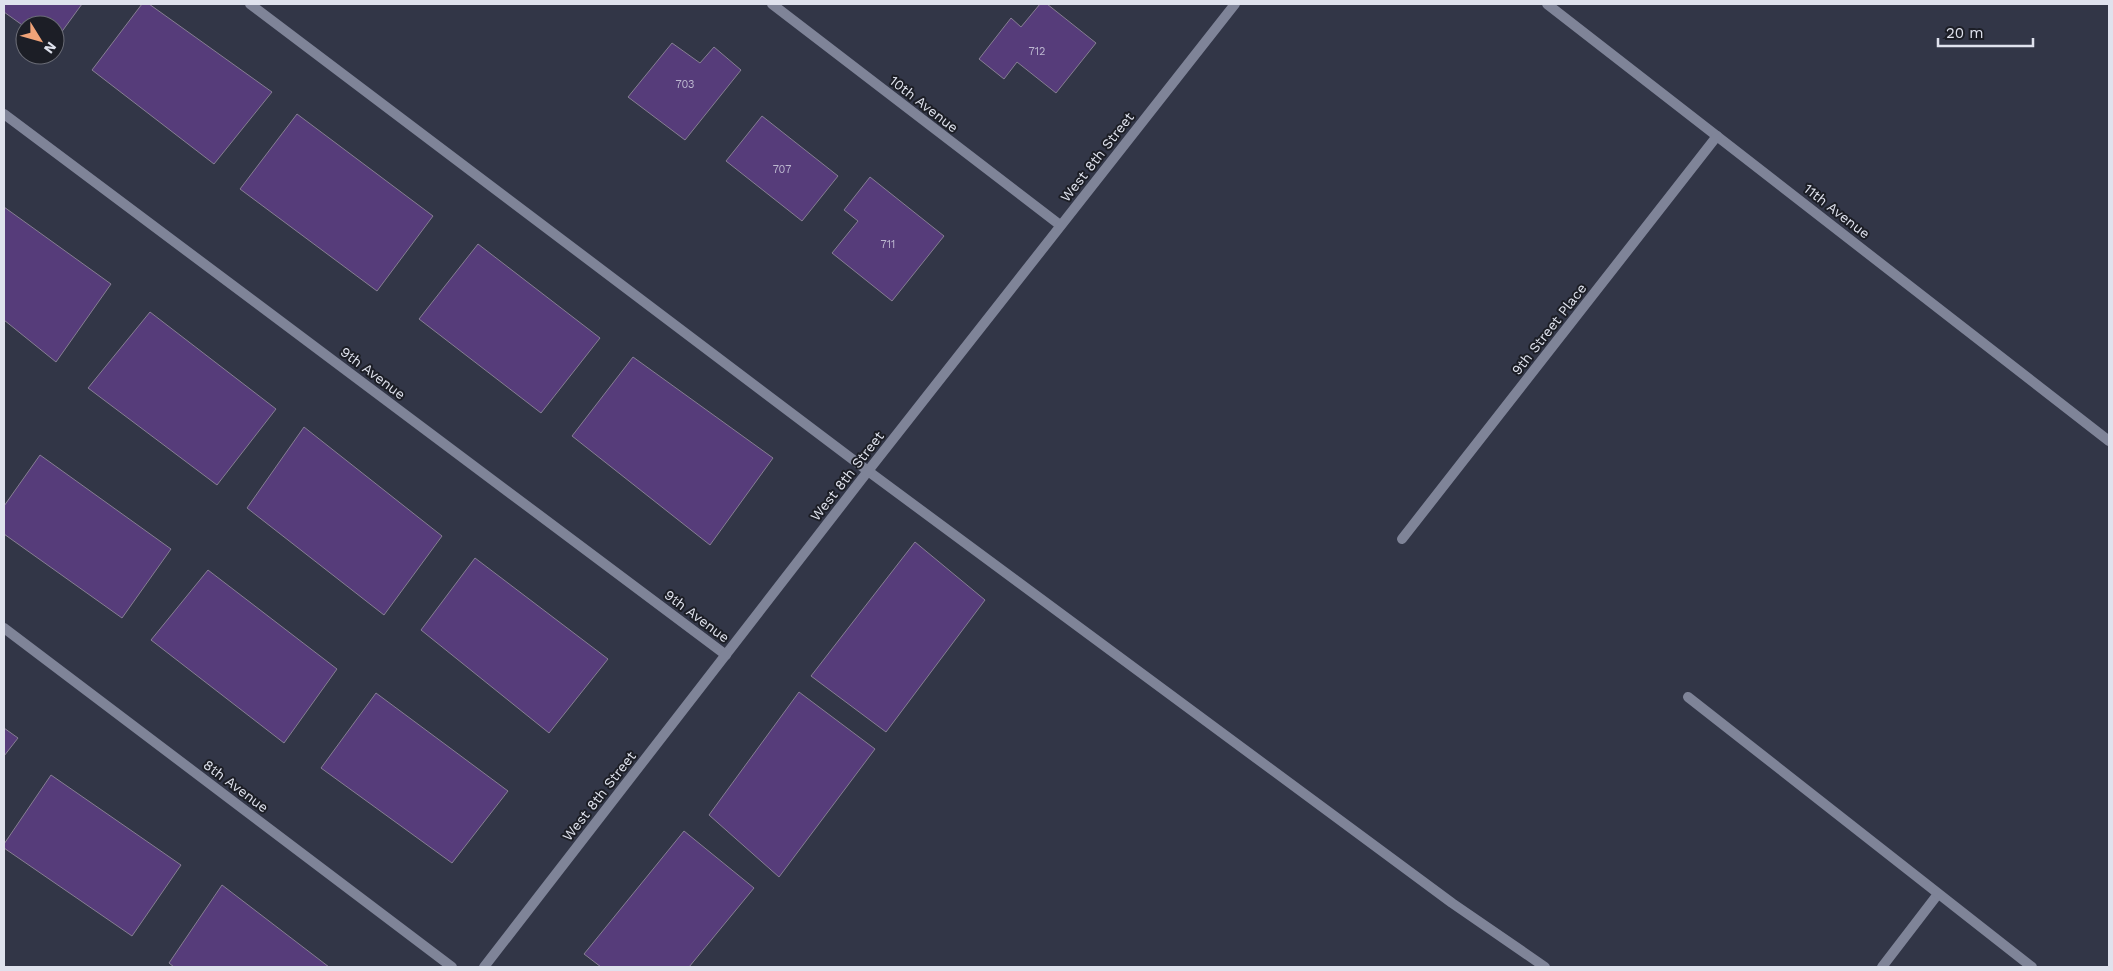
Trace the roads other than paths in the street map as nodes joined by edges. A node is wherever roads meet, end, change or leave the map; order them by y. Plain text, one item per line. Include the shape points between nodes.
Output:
1 (250, 4) edge
2 (772, 4) edge
3 (1235, 4) edge
4 (1547, 4) edge
5 (4, 114) edge
6 (1718, 136) junction
7 (1060, 225) junction
8 (2109, 441) edge
9 (868, 471) junction
10 (1402, 539) dead end
11 (4, 628) edge
12 (726, 655) junction
13 (1688, 698) dead end
14 (1938, 894) junction
15 (452, 967) edge
16 (484, 967) edge
17 (1545, 967) edge
18 (1882, 967) edge
19 (2032, 967) edge

1 - 9 street
2 - 7 street, 10th Avenue
3 - 7 street, West 8th Street
4 - 6 street, 11th Avenue
5 - 12 street, 9th Avenue
6 - 8 street, 11th Avenue
6 - 10 street, 9th Street Place
7 - 9 street, West 8th Street
9 - 12 street, West 8th Street
9 - 17 street via 1452,903
11 - 15 street, 8th Avenue
12 - 16 street, West 8th Street
13 - 14 street
14 - 18 street
14 - 19 street

